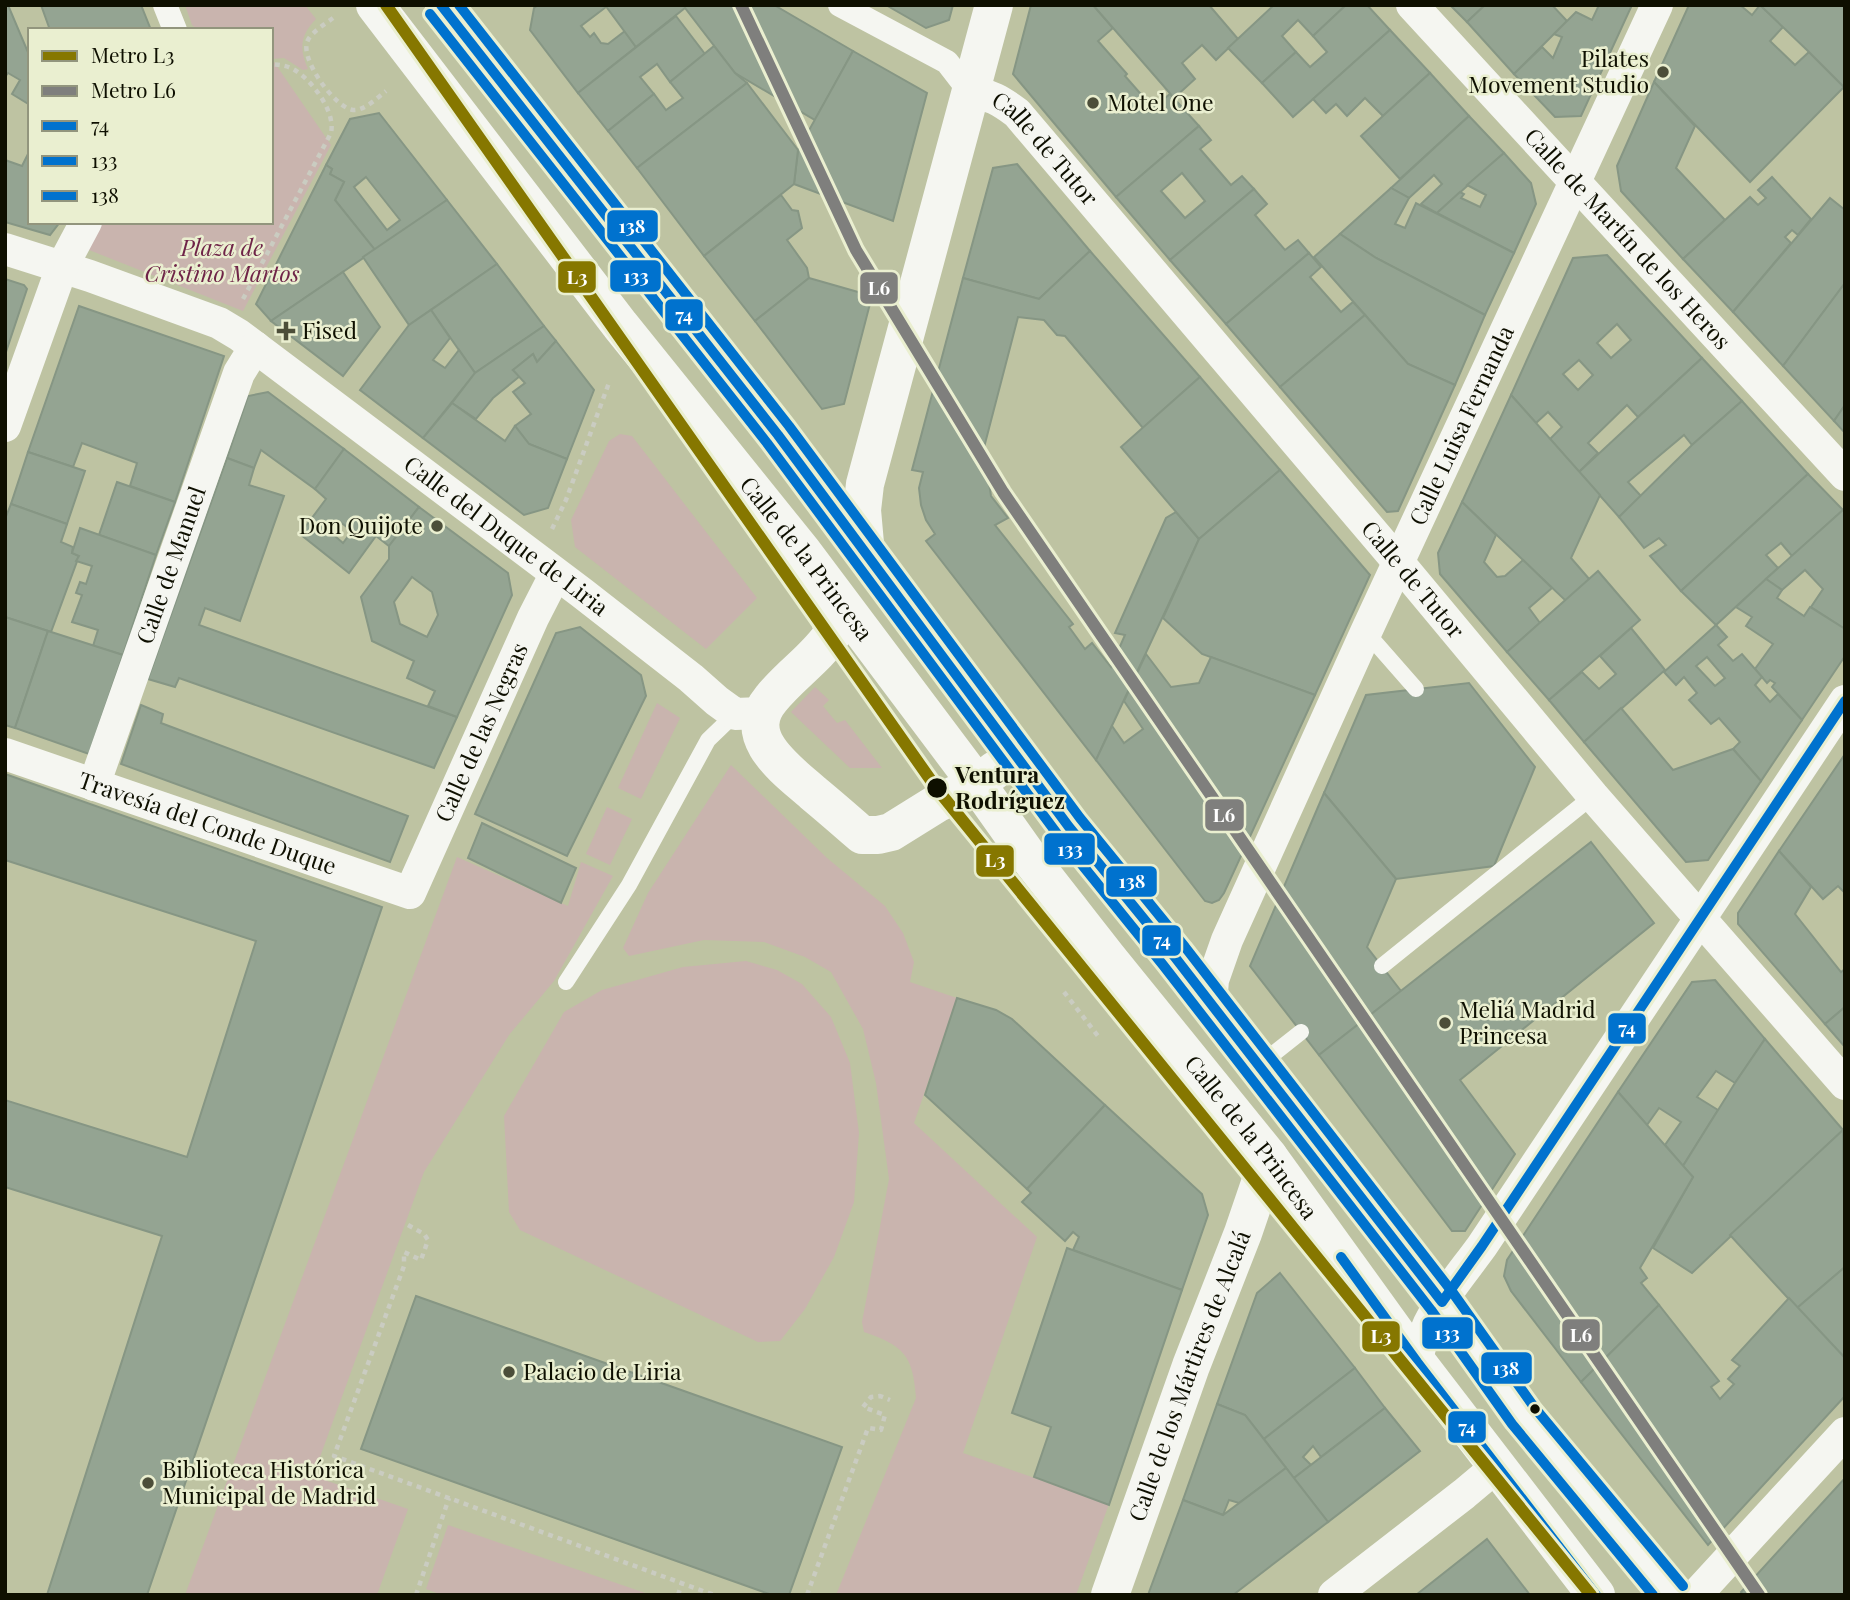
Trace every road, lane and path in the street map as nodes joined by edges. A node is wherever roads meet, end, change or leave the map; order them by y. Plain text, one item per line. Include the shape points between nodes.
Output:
1 (165, 5) edge
2 (374, 5) edge
3 (441, 5) edge
4 (841, 5) edge
5 (994, 5) edge
6 (1412, 5) edge
7 (1657, 5) edge
8 (333, 18) dead end
9 (173, 28) edge
10 (273, 64) edge
11 (324, 85) junction
12 (315, 91) junction
13 (386, 91) dead end
14 (971, 93) junction
15 (1576, 182) junction
16 (85, 224) edge
17 (5, 249) edge
18 (62, 267) junction
19 (247, 341) junction
20 (610, 380) dead end
21 (5, 426) edge
22 (1845, 475) edge
23 (566, 499) dead end
24 (802, 551) junction
25 (866, 555) junction
26 (1399, 563) junction
27 (555, 575) junction
28 (1366, 632) junction
29 (1416, 689) dead end
30 (1845, 701) edge
31 (749, 713) junction
32 (1002, 737) junction
33 (5, 754) edge
34 (977, 784) junction
35 (94, 785) junction
36 (1593, 796) junction
37 (410, 893) joint
38 (1700, 918) junction
39 (1382, 966) dead end
40 (566, 982) dead end
41 (1064, 992) dead end
42 (1211, 1004) junction
43 (1301, 1032) dead end
44 (1098, 1036) dead end
45 (1258, 1066) junction
46 (1845, 1084) edge
47 (1269, 1157) junction
48 (408, 1225) dead end
49 (1442, 1302) junction
50 (1417, 1362) junction
51 (890, 1400) dead end
52 (1845, 1433) edge
53 (1493, 1463) junction
54 (449, 1497) junction
55 (682, 1583) junction
56 (419, 1594) edge
57 (678, 1595) edge
58 (715, 1595) edge
59 (807, 1595) edge
60 (1110, 1595) edge
61 (1334, 1595) edge
62 (1597, 1595) edge
63 (1672, 1595) edge
64 (1696, 1595) edge

1 - 9 street
2 - 24 main road, Calle de la Princesa
3 - 25 street
4 - 14 street via 947,62
5 - 14 main road
6 - 15 street, Calle de Martín de los Heros
7 - 15 street, Calle Luisa Fernanda
8 - 11 path via 306,44 308,60
10 - 12 path via 296,71
11 - 12 path
11 - 13 path via 343,107 354,110
12 - 19 path via 333,127 241,303
14 - 25 main road via 865,484
14 - 26 street, Calle de Tutor via 985,93 1017,113
15 - 22 street, Calle de Martín de los Heros
15 - 26 street, Calle Luisa Fernanda
16 - 18 street
17 - 18 street
18 - 19 street via 219,323
18 - 21 street
19 - 27 street, Calle del Duque de Liria
19 - 35 street, Calle de Manuel
20 - 23 path
24 - 31 main road via 827,604 833,633 824,648
24 - 34 main road, Calle de la Princesa
25 - 32 main road
26 - 28 street, Calle Luisa Fernanda
26 - 36 street, Calle de Tutor
27 - 31 street, Calle del Duque de Liria
27 - 37 street, Calle de las Negras
28 - 29 lane
28 - 42 street, Calle Luisa Fernanda via 1224,948
30 - 38 street
31 - 34 main road via 778,763 862,835 891,832
31 - 40 lane via 708,740 629,884
32 - 34 main road via 999,763
32 - 42 main road
33 - 35 street, Travesía del Conde Duque
34 - 47 main road, Calle de la Princesa via 1107,957
35 - 37 street, Travesía del Conde Duque
36 - 38 street, Calle de Tutor
36 - 39 lane
38 - 46 street, Calle de Tutor
38 - 49 street
41 - 44 path
42 - 45 main road
43 - 45 lane
45 - 49 main road
47 - 50 main road, Calle de la Princesa
47 - 60 main road, Calle de los Mártires de Alcalá
48 - 54 path via 424,1234 426,1249 421,1260 404,1252 404,1266 334,1455
49 - 50 street via 1420,1342
49 - 63 main road via 1521,1412
50 - 53 main road, Calle de la Princesa
51 - 59 path via 871,1397 863,1407 885,1415 881,1430 868,1428
52 - 64 street
53 - 61 street via 1489,1473 1464,1494
53 - 62 main road, Calle de la Princesa
54 - 55 path
54 - 56 path
55 - 57 path
55 - 58 path

